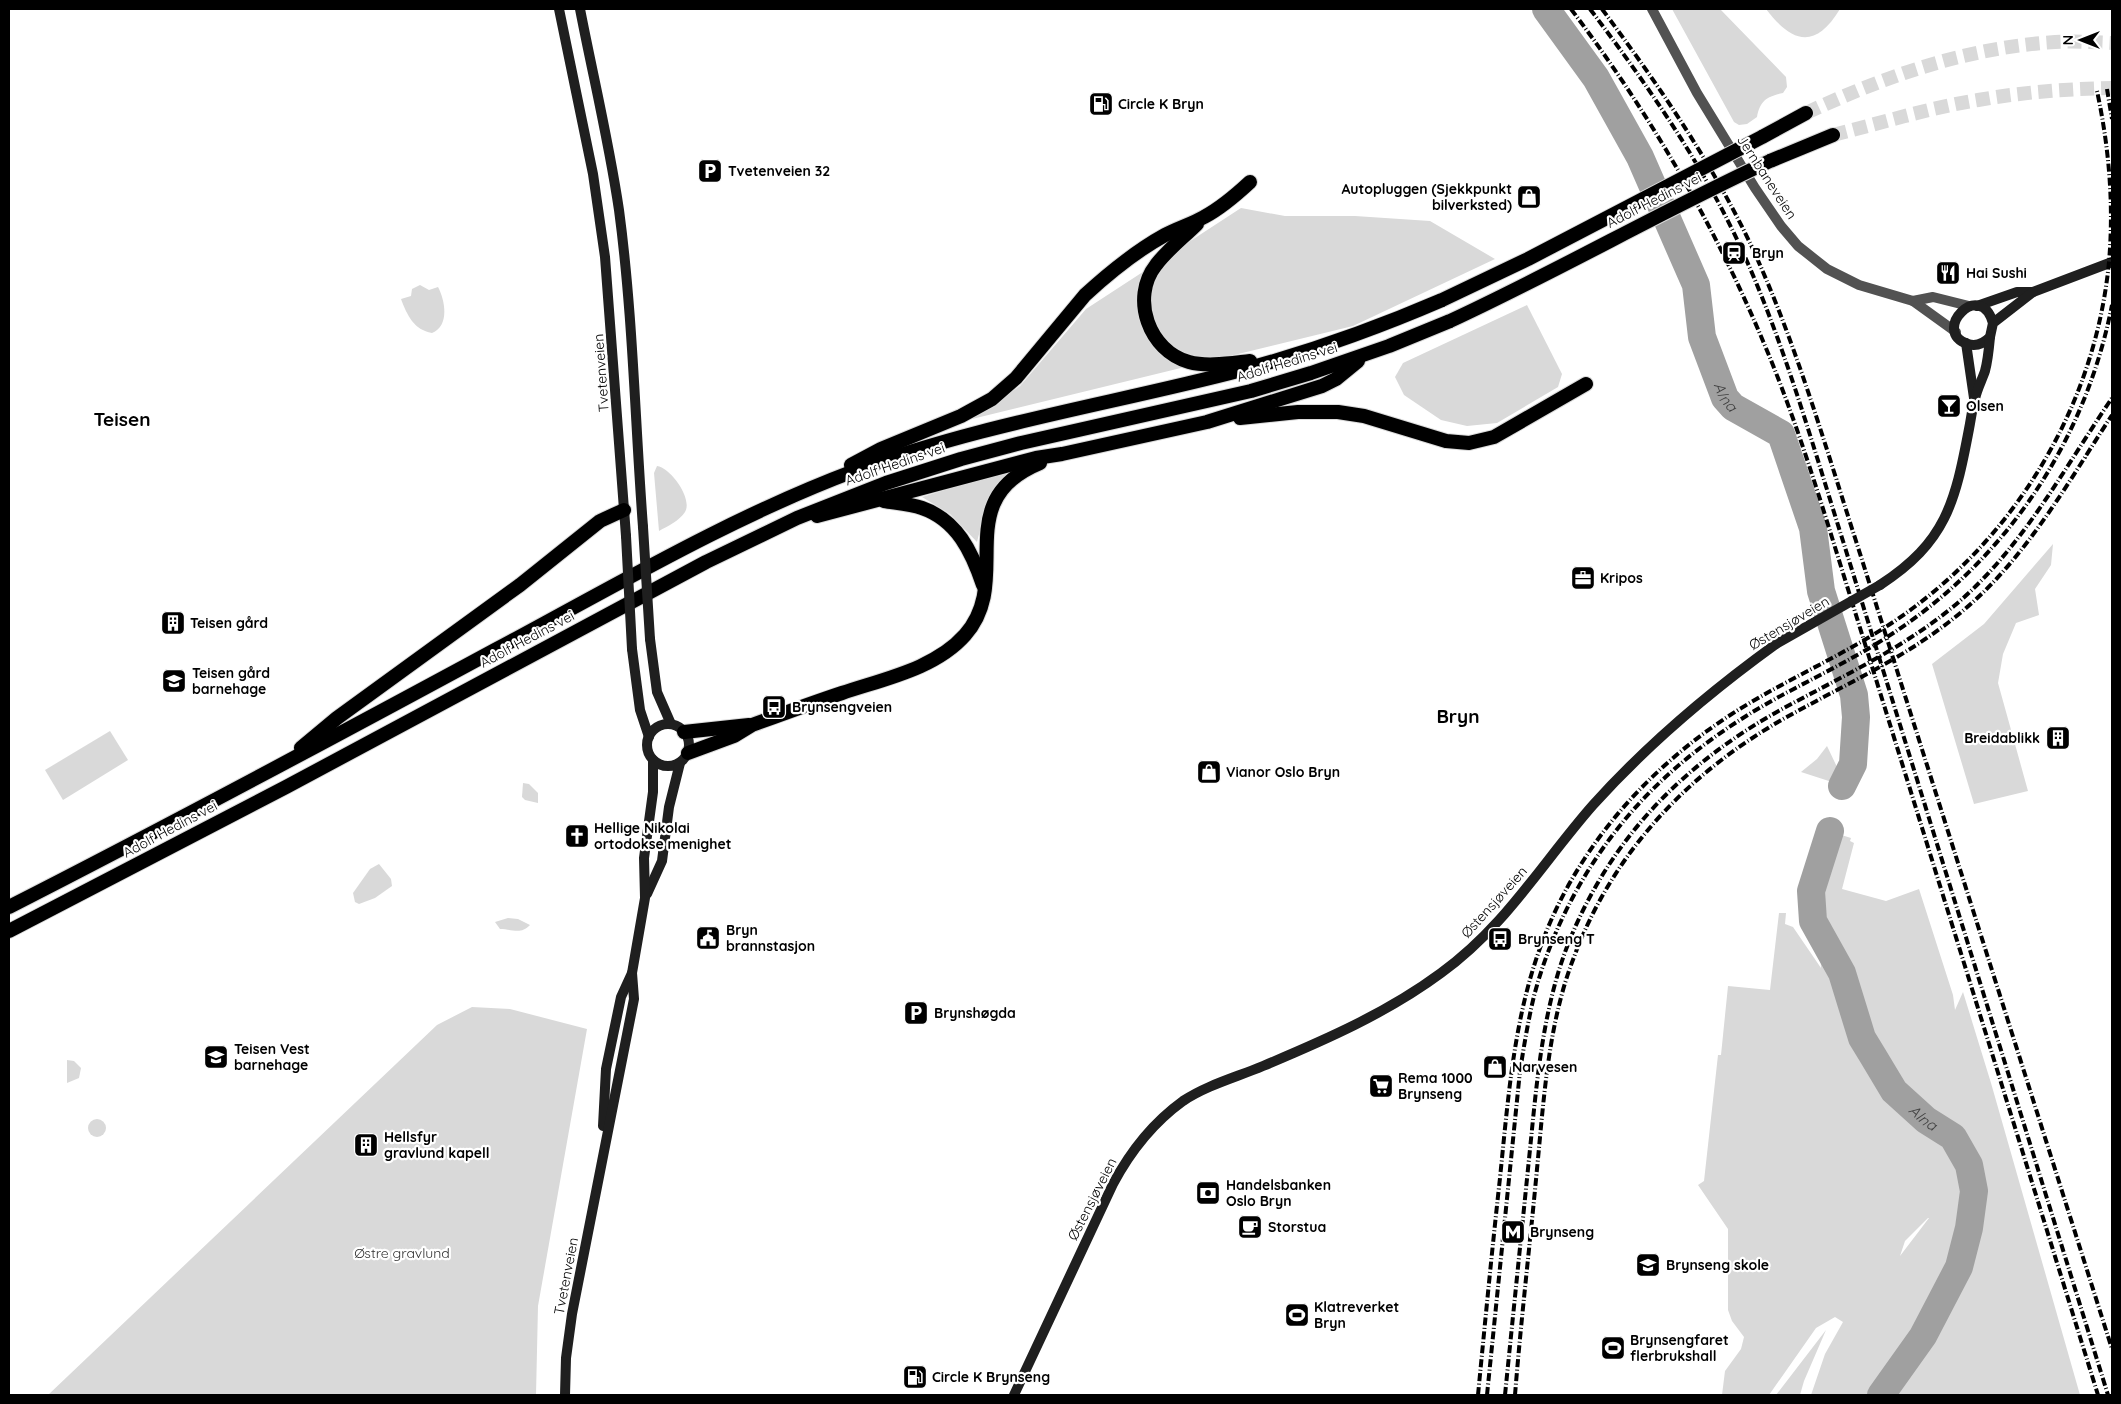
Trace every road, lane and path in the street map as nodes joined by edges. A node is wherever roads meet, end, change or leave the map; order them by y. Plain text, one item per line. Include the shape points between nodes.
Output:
1 (560, 9) edge
2 (580, 9) edge
3 (1652, 9) edge
4 (1806, 114) tunnel mouth
5 (1833, 135) tunnel mouth
6 (1250, 182) dead end
7 (1203, 218) junction
8 (2112, 262) edge
9 (2032, 292) junction
10 (1913, 301) junction
11 (1973, 306) junction
12 (1993, 323) junction
13 (1956, 332) junction
14 (1990, 337) junction
15 (1966, 343) junction
16 (1366, 354) junction
17 (1281, 359) junction
18 (1586, 384) dead end
19 (1975, 399) junction
20 (1206, 422) junction
21 (1062, 454) junction
22 (800, 493) junction
23 (880, 501) junction
24 (624, 510) junction
25 (783, 524) junction
26 (985, 590) junction
27 (671, 724) junction
28 (752, 725) junction
29 (684, 732) junction
30 (649, 737) junction
31 (684, 758) junction
32 (653, 760) junction
33 (275, 768) junction
34 (645, 898) junction
35 (9, 907) edge
36 (9, 931) edge
37 (565, 1395) edge
38 (1014, 1395) edge

1 - 24 main road, Tvetenveien via 602,232
2 - 27 main road, bridge via 619,210 650,639 657,692
3 - 10 street, Jernbaneveien via 1692,85 1755,188 1798,246 1827,269 1851,282
4 - 17 highway, Adolf Hedins vei, bridge via 1537,255 1442,300
5 - 16 highway, Adolf Hedins vei, bridge via 1770,161 1450,321
6 - 7 highway
7 - 17 highway via 1156,265 1150,276 1146,290 1146,314 1153,335 1164,349 1191,362
7 - 22 highway via 1138,252 1096,284 1016,378 992,399 961,416 881,449
8 - 9 main road
9 - 11 main road via 2017,292
9 - 12 main road
10 - 11 street, Jernbaneveien via 1933,297
10 - 13 street, Jernbaneveien
11 - 12 main road via 1988,312
11 - 13 main road via 1963,309 1955,320
12 - 14 main road, Østensjøveien
13 - 15 main road
14 - 15 main road via 1979,344
14 - 19 main road, Østensjøveien via 1986,370
15 - 19 main road, Østensjøveien
16 - 20 highway via 1336,379 1322,386
16 - 25 highway, Adolf Hedins vei via 1251,391 961,459 835,502
17 - 22 highway, Adolf Hedins vei via 958,438 880,462
18 - 20 highway via 1494,437 1469,443 1446,441 1378,420 1338,412 1298,412
19 - 38 main road, Østensjøveien, bridge via 1955,492 1938,531 1910,564 1880,585 1776,644 1719,687 1612,785 1498,923 1441,974 1352,1026 1184,1100 1160,1120 1132,1152 1113,1184
20 - 21 highway
21 - 23 highway via 1027,460
21 - 26 highway via 1024,470 1013,478 995,501 985,541
22 - 33 highway, Adolf Hedins vei via 695,544
23 - 25 highway
23 - 26 highway via 922,508 947,523 970,551
24 - 30 main road, Tvetenveien, bridge via 632,648 640,710
24 - 33 highway via 600,521 520,585 337,718
25 - 36 highway, Adolf Hedins vei
26 - 28 highway via 976,620 964,636 940,655 918,667
27 - 29 main road
27 - 30 main road via 656,728
28 - 29 highway
28 - 31 highway
29 - 31 main road via 689,745
30 - 32 main road via 647,750
31 - 32 main road via 666,766
31 - 34 main road, Tvetenveien via 669,807 662,860
32 - 34 main road, Tvetenveien via 644,858
33 - 35 highway, Adolf Hedins vei
34 - 37 main road, Tvetenveien via 632,973 621,998 606,1069 602,1162 571,1324

